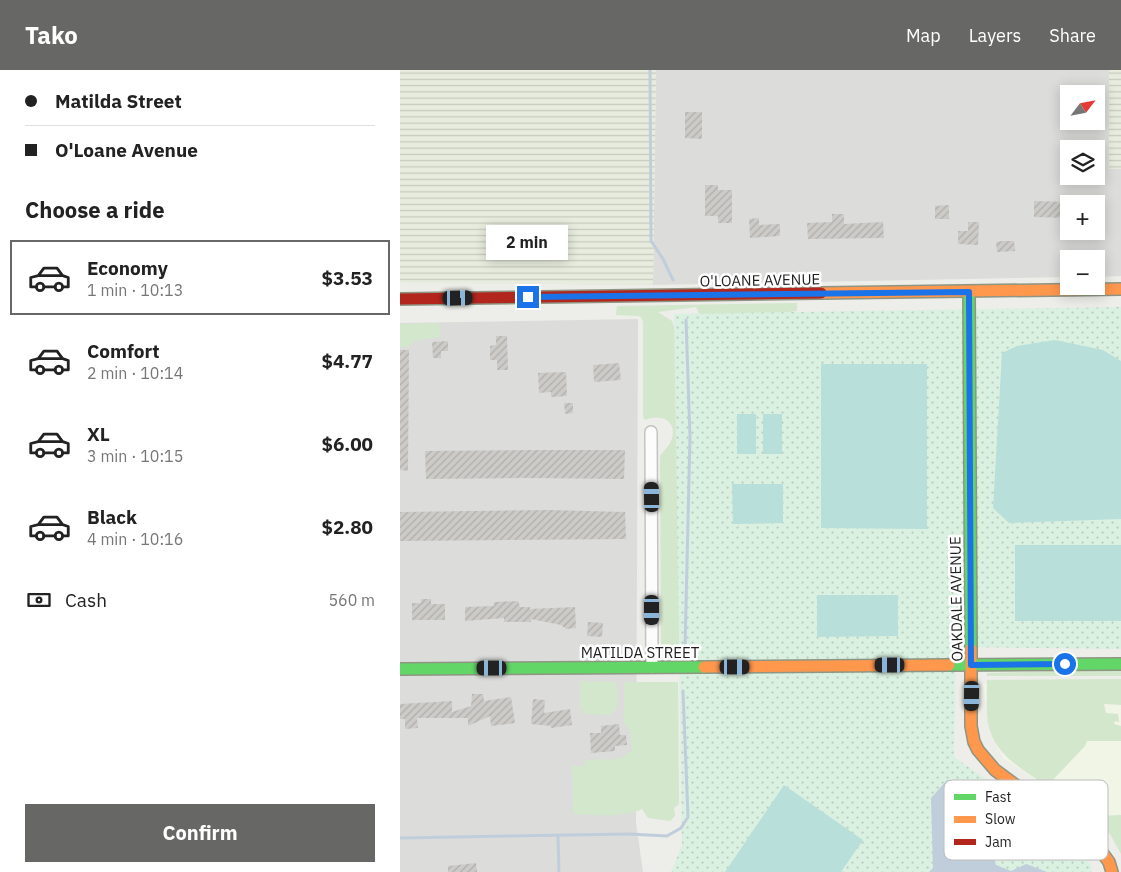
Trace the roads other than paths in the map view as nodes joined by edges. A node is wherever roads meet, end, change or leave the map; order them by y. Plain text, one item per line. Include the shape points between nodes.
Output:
1 (1121, 289) edge
2 (969, 292) junction
3 (400, 299) edge
4 (651, 432) dead end
5 (1121, 664) edge
6 (971, 665) junction
7 (652, 667) junction
8 (400, 669) edge
9 (1009, 780) edge
10 (1108, 860) edge
11 (1112, 872) edge

1 - 2 street, O'LOANE AVENUE
2 - 3 street, O'LOANE AVENUE
2 - 6 street, OAKDALE AVENUE
4 - 7 street
5 - 6 street, MATILDA STREET
6 - 7 street, MATILDA STREET
6 - 9 street, OAKDALE AVENUE via 971,729 974,741 984,758
7 - 8 street, MATILDA STREET
10 - 11 street, OAKDALE AVENUE

